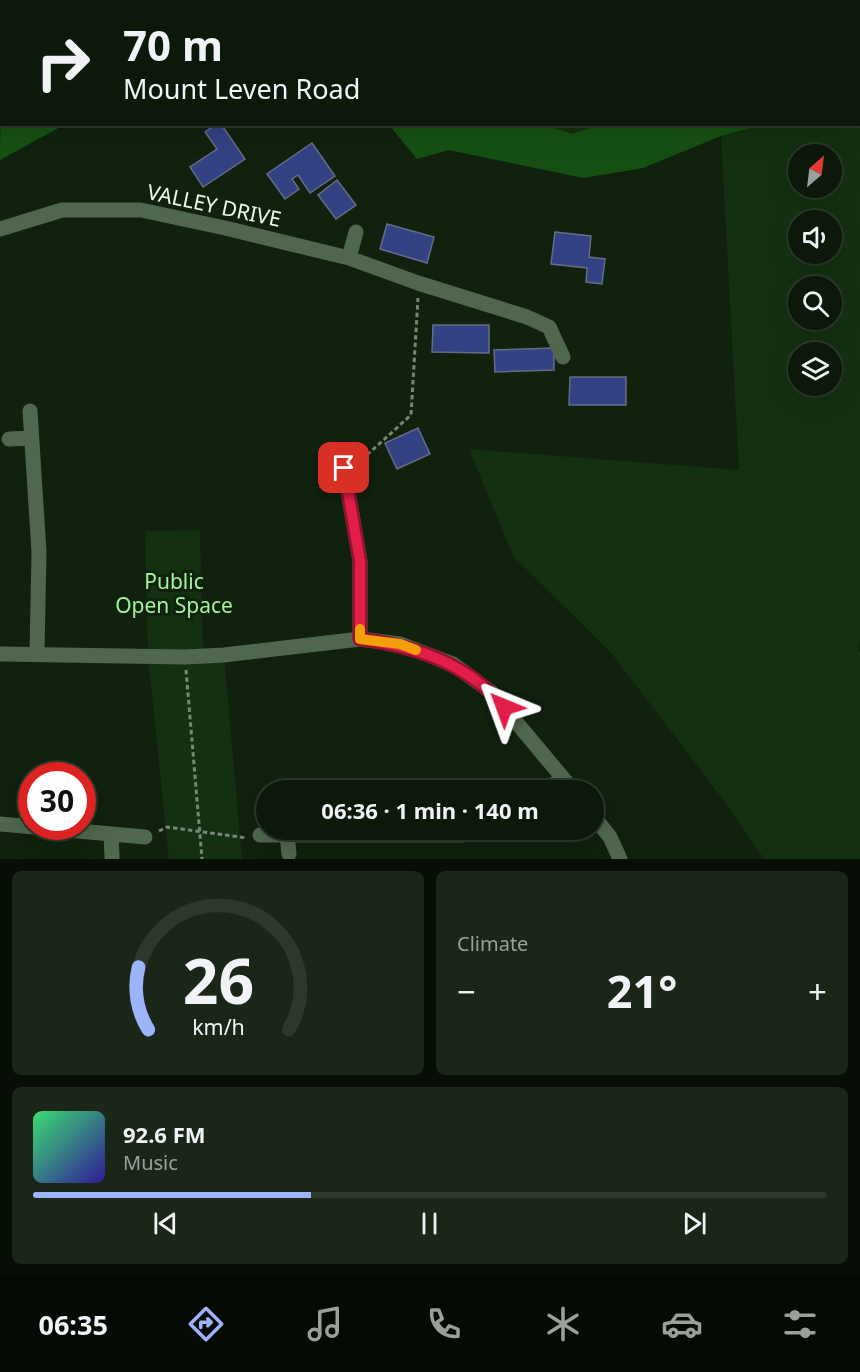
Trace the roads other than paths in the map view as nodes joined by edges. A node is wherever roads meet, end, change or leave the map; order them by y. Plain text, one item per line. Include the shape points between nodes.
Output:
1 (0, 229) edge
2 (356, 232) dead end
3 (349, 258) junction
4 (563, 357) dead end
5 (30, 411) dead end
6 (31, 438) junction
7 (9, 439) dead end
8 (344, 468) road end
9 (360, 639) junction
10 (37, 652) junction
11 (0, 654) edge
12 (563, 778) joint
13 (560, 780) edge
14 (0, 824) edge
15 (604, 830) edge
16 (111, 834) junction
17 (145, 837) road end
18 (288, 840) edge
19 (289, 854) dead end
20 (112, 857) dead end
21 (620, 859) edge

1 - 3 street, VALLEY DRIVE via 63,210 141,210
2 - 3 street
3 - 4 street, VALLEY DRIVE via 549,327
5 - 6 street
6 - 7 street
6 - 10 street via 39,552
8 - 9 street via 360,561
9 - 10 street via 185,657
9 - 12 street via 400,644 453,664 491,692
10 - 11 street
12 - 13 street
14 - 16 street
15 - 21 street
16 - 17 street
16 - 20 street
18 - 19 street

